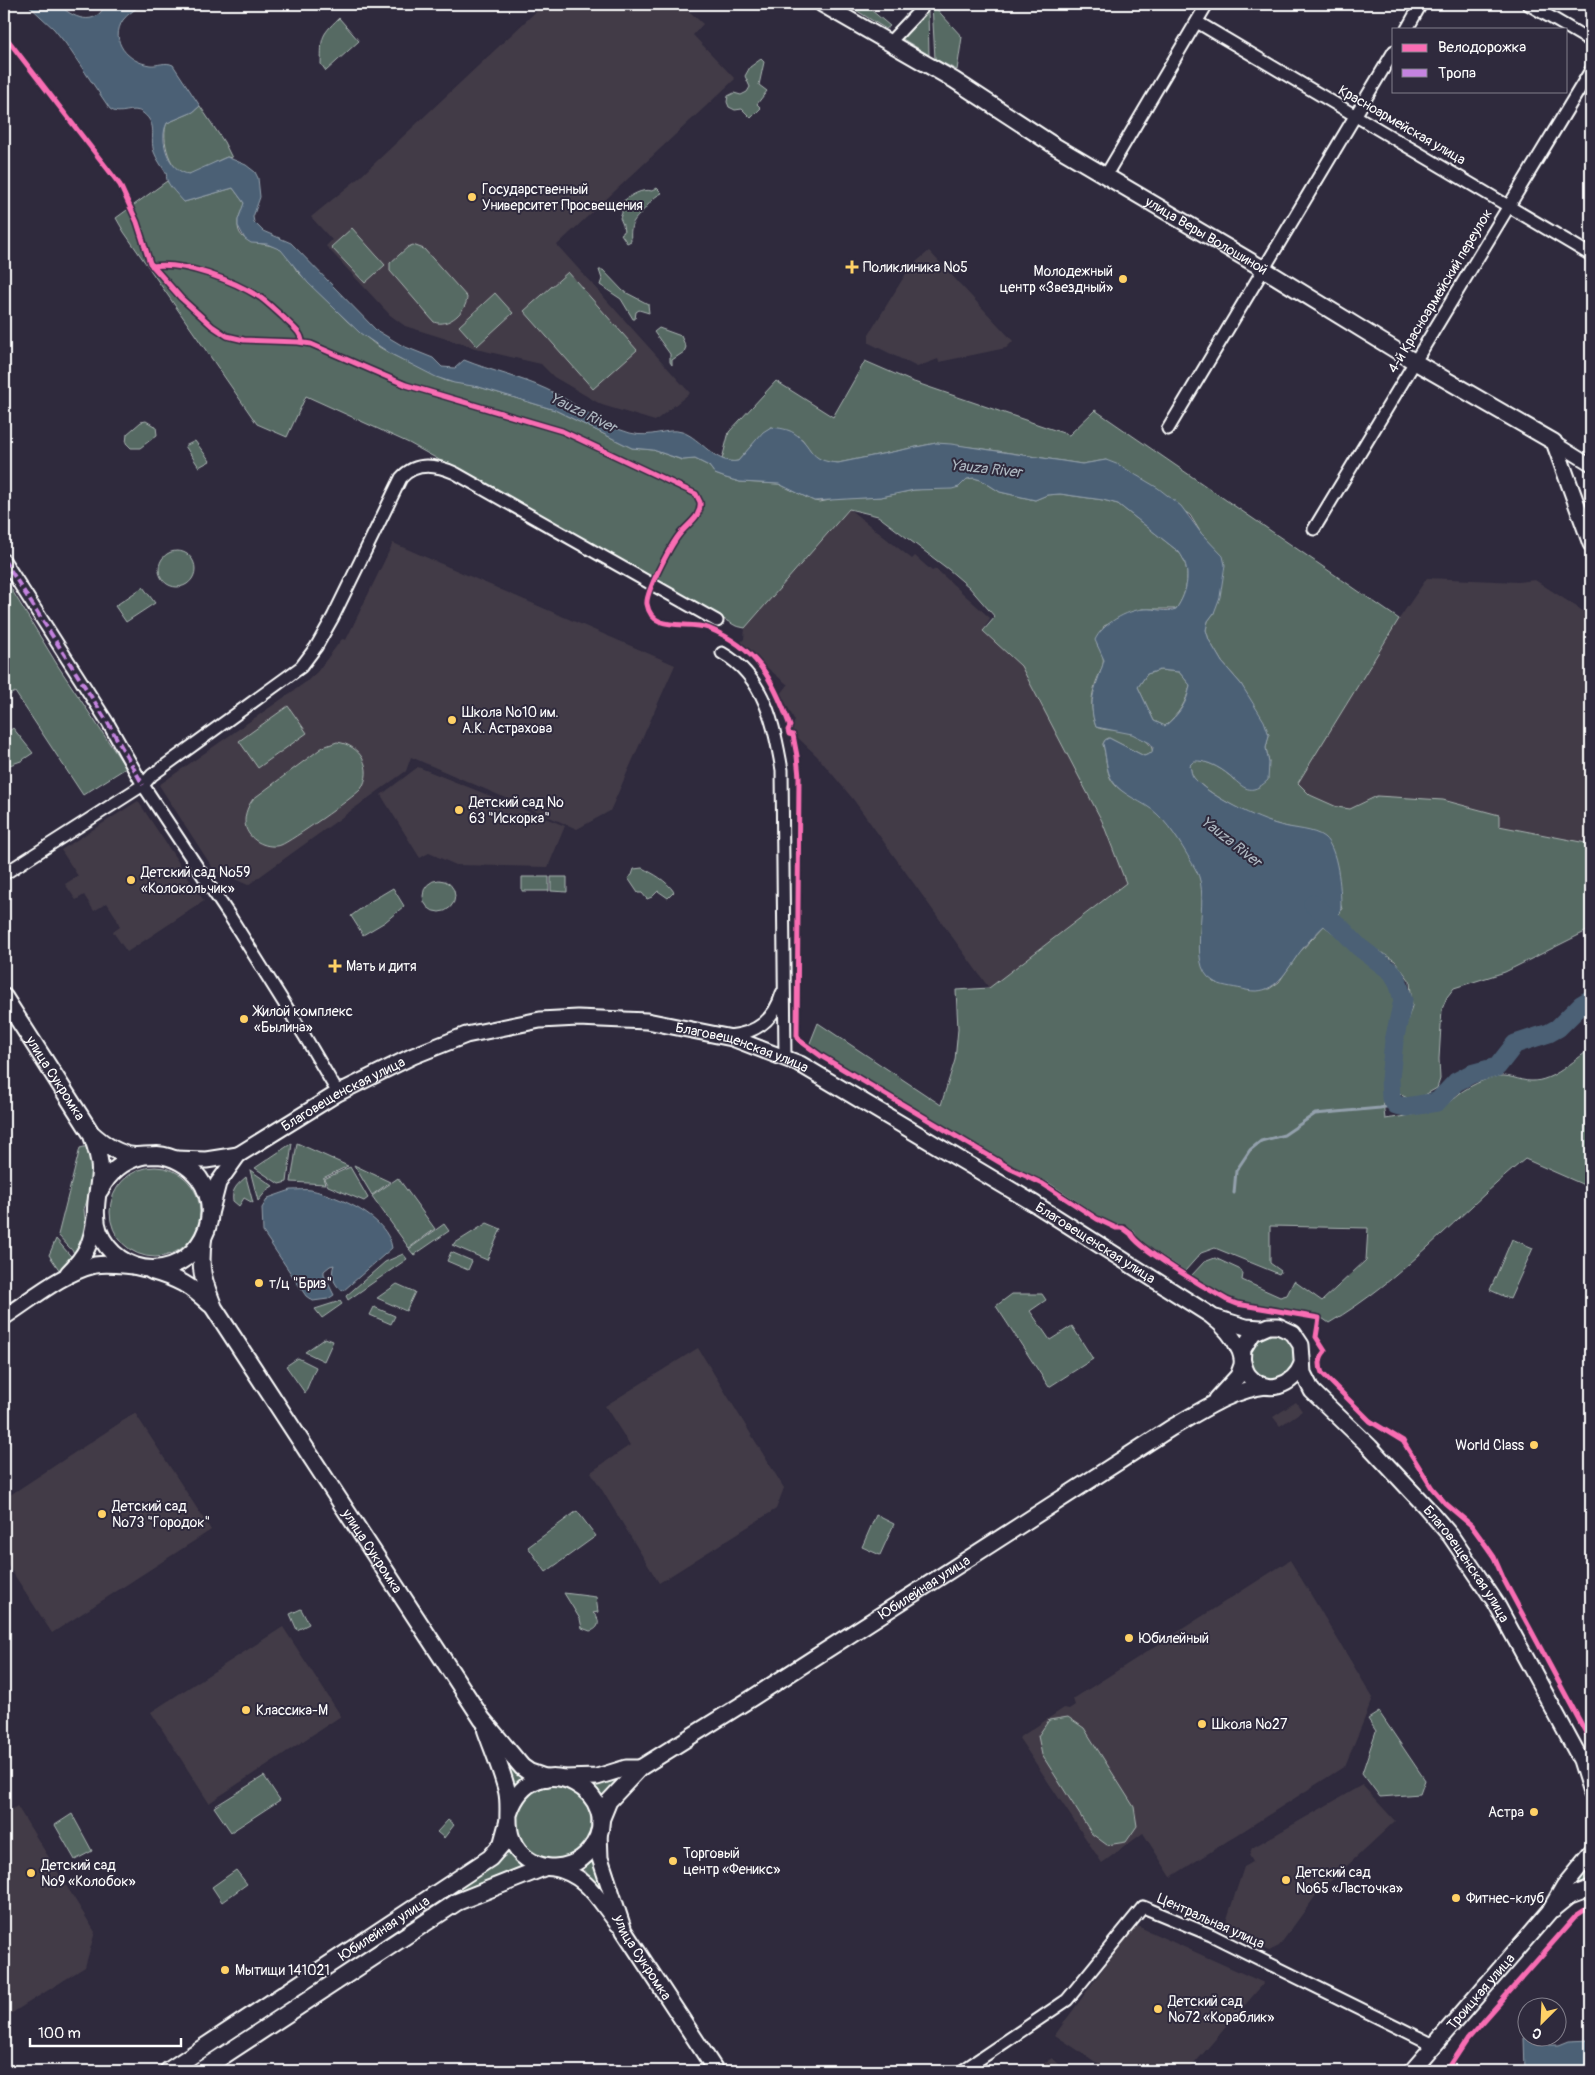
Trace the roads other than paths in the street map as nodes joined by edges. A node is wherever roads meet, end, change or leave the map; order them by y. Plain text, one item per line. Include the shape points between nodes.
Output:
1 (822, 4) edge
2 (924, 4) edge
3 (1207, 4) edge
4 (1421, 4) edge
5 (1528, 4) edge
6 (1197, 22) junction
7 (1408, 28) edge
8 (1591, 41) edge
9 (889, 43) junction
10 (1392, 54) edge
11 (1591, 70) edge
12 (1356, 116) junction
13 (1106, 175) junction
14 (1509, 205) junction
15 (1591, 255) edge
16 (1262, 268) junction
17 (1415, 362) junction
18 (1168, 429) dead end
19 (1554, 442) junction
20 (1591, 465) edge
21 (1314, 529) dead end
22 (1591, 544) edge
23 (4, 560) edge
24 (717, 621) dead end
25 (722, 653) dead end
26 (143, 785) junction
27 (4, 874) edge
28 (784, 981) junction
29 (4, 997) edge
30 (726, 1037) junction
31 (785, 1058) junction
32 (338, 1093) junction
33 (91, 1133) junction
34 (238, 1154) junction
35 (146, 1155) junction
36 (175, 1159) junction
37 (96, 1208) junction
38 (210, 1212) junction
39 (203, 1240) junction
40 (141, 1268) junction
41 (61, 1280) junction
42 (214, 1308) junction
43 (1210, 1315) junction
44 (4, 1317) edge
45 (1261, 1328) junction
46 (1242, 1358) junction
47 (1302, 1364) junction
48 (1272, 1386) junction
49 (1315, 1395) junction
50 (1210, 1406) junction
51 (482, 1719) junction
52 (1586, 1765) edge
53 (640, 1768) junction
54 (546, 1778) junction
55 (564, 1778) junction
56 (1591, 1792) edge
57 (509, 1818) junction
58 (599, 1828) junction
59 (1591, 1853) edge
60 (549, 1868) junction
61 (1591, 1888) edge
62 (1549, 1912) junction
63 (624, 1931) junction
64 (1434, 2046) junction
65 (168, 2071) edge
66 (200, 2071) edge
67 (716, 2071) edge
68 (962, 2071) edge
69 (1412, 2071) edge

1 - 9 street, улица Веры Волошиной
2 - 9 street
3 - 6 street
4 - 7 street
5 - 8 street
6 - 12 street, Красноармейская улица
6 - 13 street
9 - 13 street, улица Веры Волошиной
10 - 12 street
11 - 14 street, 4-й Красноармейский переулок
12 - 14 street, Красноармейская улица
12 - 16 street
13 - 16 street, улица Веры Волошиной
14 - 15 street, Красноармейская улица
14 - 17 street, 4-й Красноармейский переулок
16 - 17 street, улица Веры Волошиной
16 - 18 street
17 - 19 street, улица Веры Волошиной
17 - 21 street, 4-й Красноармейский переулок
19 - 20 street, улица Веры Волошиной
19 - 22 street
23 - 26 street via 108,723
24 - 26 street via 455,473 434,466 418,467 401,478 333,617 303,664 152,775
25 - 28 street via 735,661 754,681 767,707 778,745 784,794
26 - 27 street
26 - 32 street
28 - 30 street via 777,1006 763,1025
28 - 31 street
29 - 33 main road, улица Сукромка
30 - 31 street, Благовещенская улица
30 - 32 street, Благовещенская улица via 621,1019 540,1020 459,1037
31 - 43 street, Благовещенская улица via 1035,1204
32 - 34 street, Благовещенская улица
33 - 35 main road via 120,1152
33 - 37 main road via 100,1170
34 - 36 street via 206,1160
34 - 38 street via 218,1183
35 - 36 main road
35 - 37 main road via 133,1158 112,1172 100,1189
36 - 38 main road via 198,1177
37 - 40 main road via 101,1237 109,1249 118,1258
37 - 41 street via 94,1230 86,1254
38 - 39 main road
39 - 40 main road via 194,1252 172,1266
39 - 42 main road, улица Сукромка via 202,1276
40 - 41 street via 108,1264 94,1266
40 - 42 main road, улица Сукромка via 176,1278
41 - 44 street
42 - 51 main road, улица Сукромка
43 - 45 street via 1236,1325
43 - 46 street via 1229,1334
45 - 46 street via 1247,1340
45 - 47 street via 1278,1326 1292,1333 1301,1345
46 - 48 street via 1249,1376 1257,1383
46 - 50 street, Юбилейная улица via 1238,1376
47 - 48 street via 1293,1379
47 - 49 street
48 - 49 street via 1300,1388
48 - 50 street, Юбилейная улица via 1240,1392
49 - 52 street, Благовещенская улица via 1394,1472 1450,1535 1496,1603
50 - 53 street, Юбилейная улица
51 - 54 main road, улица Сукромка via 522,1767
51 - 57 main road via 507,1791
52 - 56 street, Благовещенская улица
53 - 55 street, Юбилейная улица via 626,1768 596,1777
53 - 58 street, Юбилейная улица via 609,1801
54 - 55 main road
54 - 57 main road via 522,1790
55 - 58 main road via 587,1791 597,1806
57 - 60 main road via 509,1831 516,1848 528,1860
57 - 65 main road, Юбилейная улица via 502,1844 490,1858
58 - 60 main road via 586,1855 571,1865
58 - 63 street, улица Сукромка via 600,1858
59 - 62 street via 1564,1886
60 - 63 street via 567,1871 584,1882
60 - 66 main road, Юбилейная улица via 457,1902
61 - 62 street via 1566,1899
62 - 64 street, Троицкая улица
63 - 67 street, улица Сукромка
64 - 68 street, Центральная улица via 1211,1935 1143,1907 1067,2000
64 - 69 street, Троицкая улица

